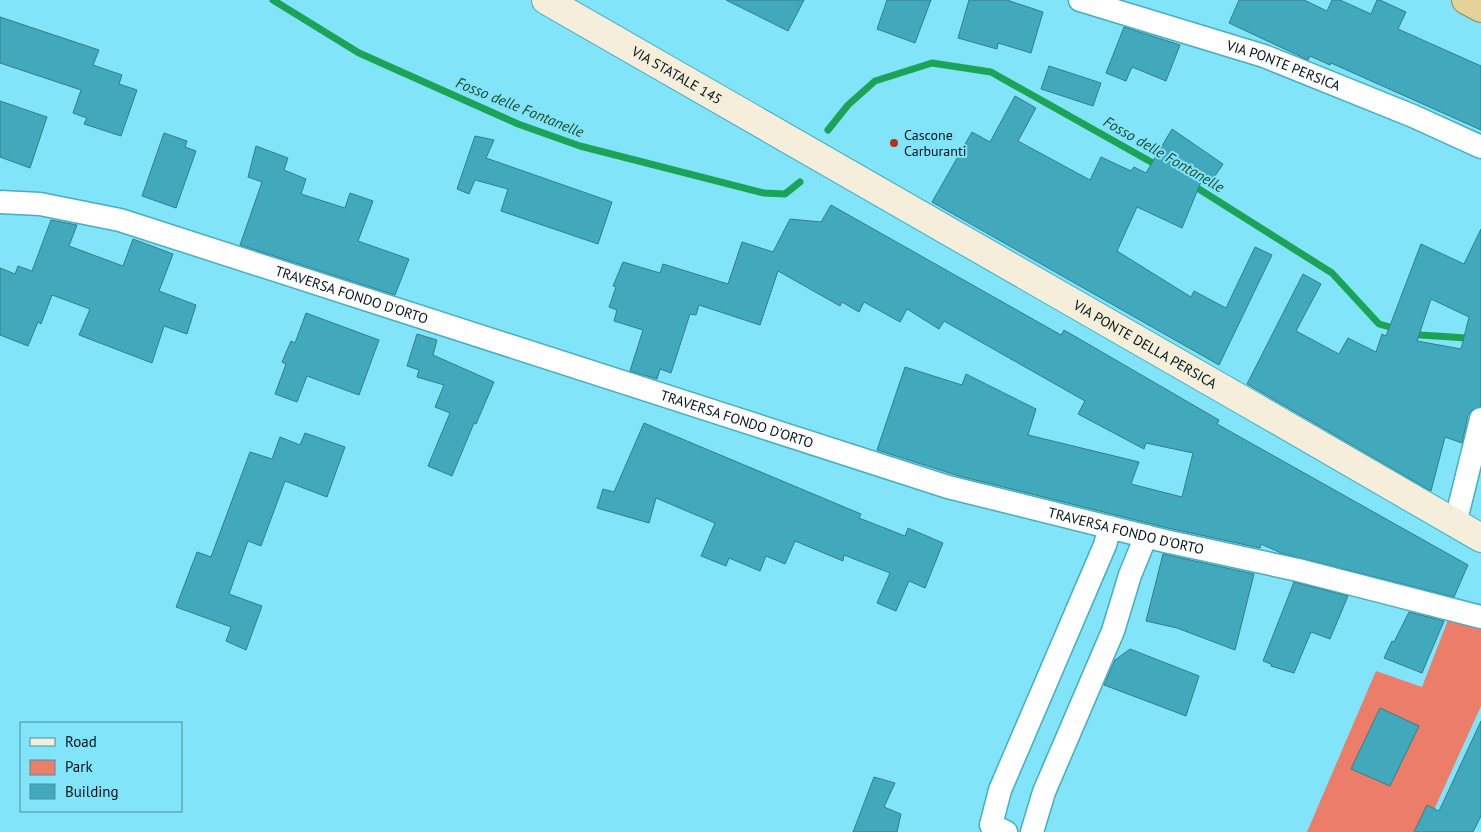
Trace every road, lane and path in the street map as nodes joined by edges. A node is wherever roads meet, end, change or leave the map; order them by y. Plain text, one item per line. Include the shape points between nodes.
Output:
1 (546, 0) edge
2 (1080, 0) edge
3 (1466, 0) edge
4 (1481, 8) edge
5 (1481, 147) edge
6 (810, 151) joint
7 (0, 202) edge
8 (1481, 419) edge
9 (1455, 524) junction
10 (1110, 527) junction
11 (1146, 536) junction
12 (1481, 538) edge
13 (1481, 617) edge
14 (1006, 832) edge
15 (1032, 832) edge

1 - 6 main road, VIA STATALE 145
2 - 5 street, VIA PONTE PERSICA via 1264,56
3 - 4 highway
6 - 9 main road, VIA PONTE DELLA PERSICA
7 - 10 street, TRAVERSA FONDO D'ORTO via 40,204 120,220 948,487
8 - 9 street
9 - 12 main road, VIA PONTE DELLA PERSICA
10 - 11 street, TRAVERSA FONDO D'ORTO
10 - 14 street via 1000,790 991,824
11 - 13 street, TRAVERSA FONDO D'ORTO via 1298,570
11 - 15 street via 1113,631 1044,792

